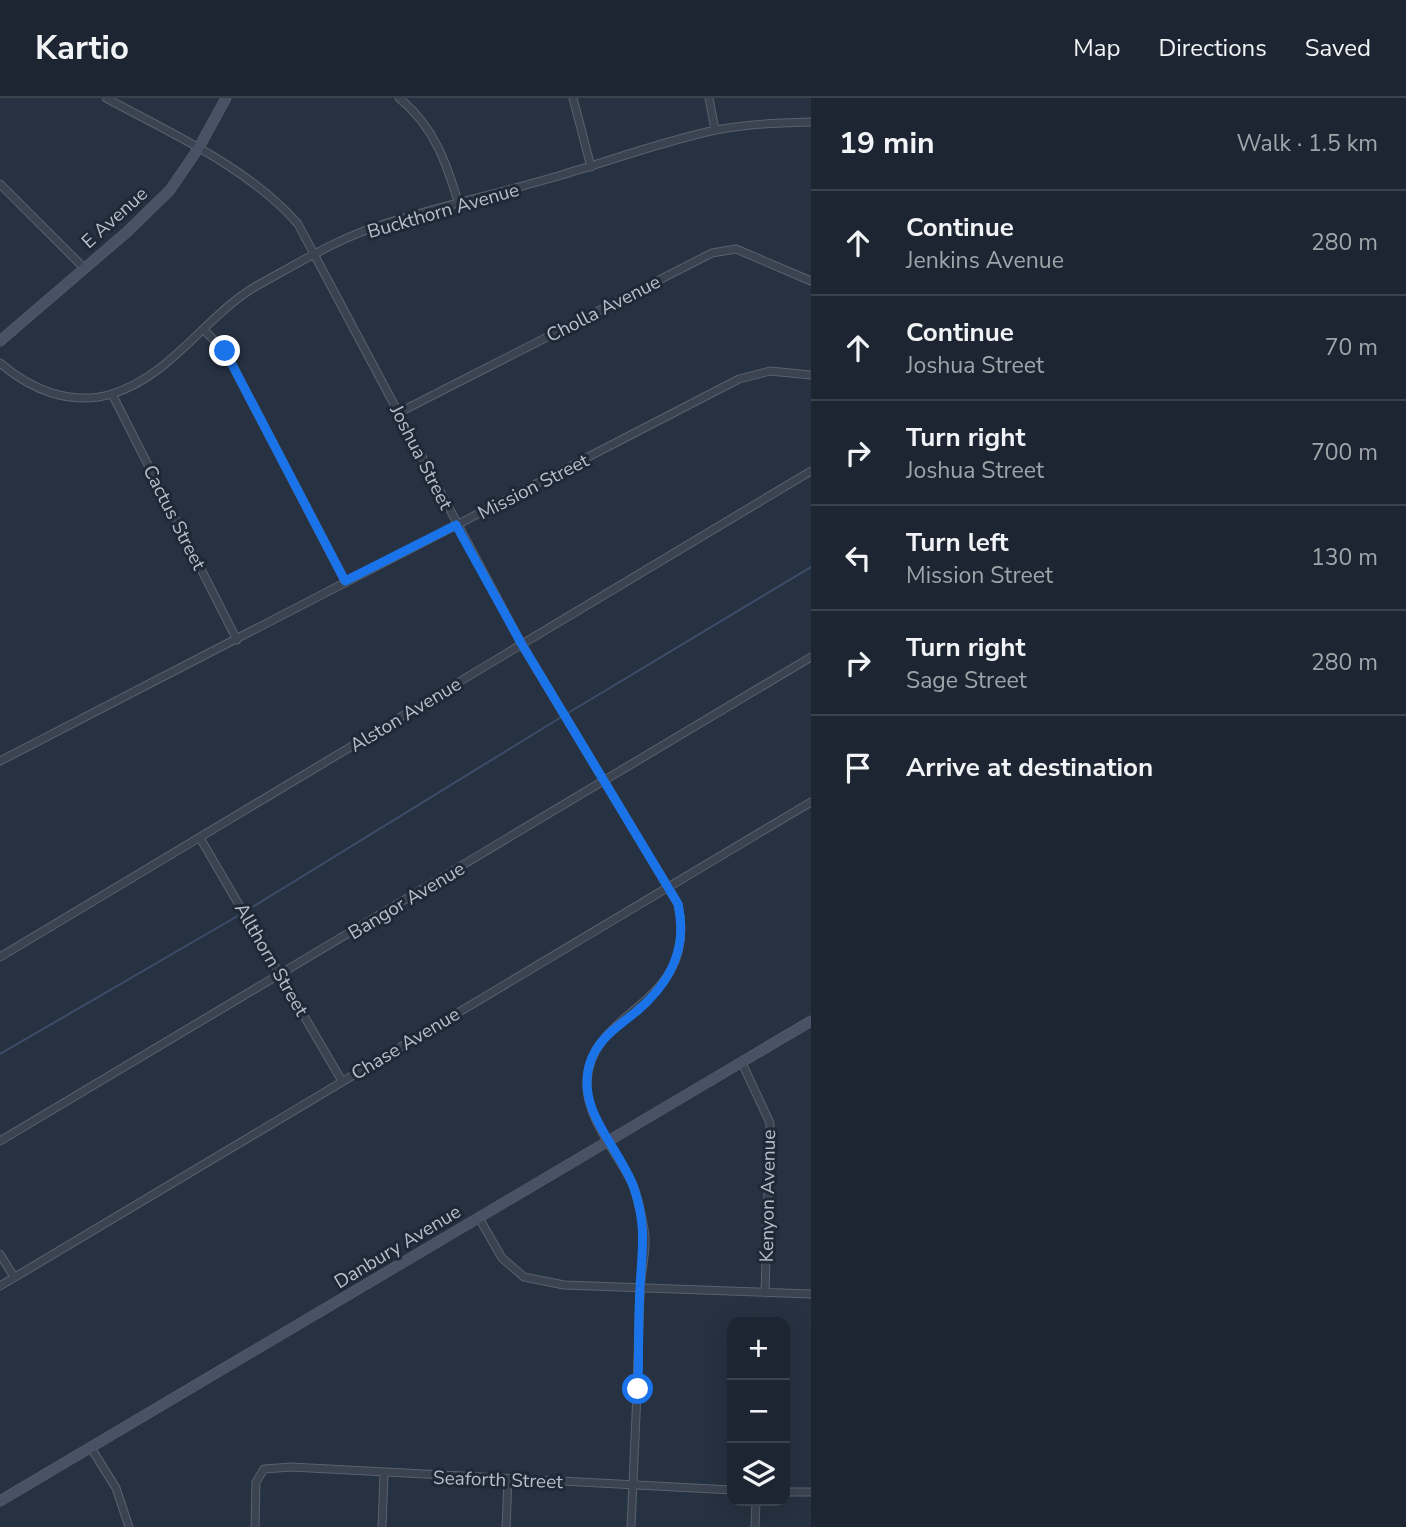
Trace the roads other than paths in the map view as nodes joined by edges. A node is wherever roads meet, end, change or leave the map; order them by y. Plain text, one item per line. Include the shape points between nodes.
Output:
1 (106, 98) edge
2 (226, 98) edge
3 (400, 98) edge
4 (573, 98) edge
5 (709, 98) edge
6 (811, 122) edge
7 (715, 130) junction
8 (198, 149) junction
9 (591, 167) junction
10 (0, 184) edge
11 (459, 205) junction
12 (316, 253) junction
13 (84, 268) junction
14 (811, 281) edge
15 (204, 330) junction
16 (0, 341) edge
17 (0, 363) edge
18 (811, 375) edge
19 (112, 394) junction
20 (400, 412) junction
21 (811, 471) edge
22 (456, 525) junction
23 (345, 581) junction
24 (237, 640) junction
25 (521, 643) junction
26 (811, 657) edge
27 (0, 761) edge
28 (603, 782) junction
29 (811, 802) edge
30 (200, 838) junction
31 (668, 886) junction
32 (0, 957) edge
33 (281, 975) junction
34 (811, 1021) edge
35 (742, 1063) junction
36 (342, 1081) junction
37 (608, 1138) junction
38 (0, 1142) edge
39 (479, 1218) junction
40 (0, 1254) edge
41 (14, 1277) junction
42 (0, 1286) edge
43 (640, 1288) junction
44 (765, 1293) junction
45 (811, 1294) edge
46 (91, 1448) junction
47 (384, 1474) junction
48 (508, 1479) junction
49 (633, 1485) junction
50 (727, 1490) edge
51 (790, 1492) edge
52 (811, 1492) edge
53 (0, 1501) edge
54 (756, 1506) edge
55 (130, 1527) edge
56 (255, 1527) edge
57 (382, 1527) edge
58 (506, 1527) edge
59 (631, 1527) edge
60 (755, 1527) edge

1 - 8 street, Joshua Street
2 - 8 street, E Avenue
3 - 11 street via 426,126 446,158
4 - 9 street
5 - 7 street
6 - 7 street, Buckthorn Avenue
7 - 9 street, Buckthorn Avenue
8 - 12 street, Joshua Street via 274,196
8 - 13 street, E Avenue via 170,190
9 - 11 street, Buckthorn Avenue
10 - 13 street
11 - 12 street, Buckthorn Avenue via 383,224
12 - 15 street, Buckthorn Avenue via 256,286
12 - 20 street, Joshua Street
13 - 16 street, E Avenue
14 - 20 street, Cholla Avenue via 736,249 712,253
15 - 19 street, Buckthorn Avenue via 155,372
15 - 23 street via 225,351
17 - 19 street, Buckthorn Avenue via 17,378 48,393 77,398
18 - 22 street, Mission Street via 770,371 739,379
19 - 24 street, Cactus Street
20 - 22 street, Joshua Street
21 - 25 street, Alston Avenue
22 - 23 street, Mission Street
22 - 25 street, Joshua Street
23 - 24 street, Mission Street
24 - 27 street, Mission Street
25 - 28 street, Joshua Street
25 - 30 street, Alston Avenue
26 - 28 street, Bangor Avenue
28 - 31 street, Joshua Street
28 - 33 street, Bangor Avenue
29 - 31 street, Chase Avenue
30 - 32 street, Alston Avenue
30 - 33 street, Allthorn Street
31 - 36 street, Chase Avenue
31 - 37 street, Joshua Street via 682,923 677,958 655,994 604,1037 589,1066 587,1096
33 - 36 street, Allthorn Street
33 - 38 street, Bangor Avenue
34 - 35 street, Danbury Avenue
35 - 37 street, Danbury Avenue
35 - 44 street, Kenyon Avenue via 770,1123
36 - 41 street, Chase Avenue
37 - 39 street, Danbury Avenue
37 - 43 street, Joshua Street via 634,1186 645,1233
39 - 43 street via 502,1258 524,1277 564,1286
39 - 46 street, Danbury Avenue
40 - 41 street
41 - 42 street, Chase Avenue
43 - 44 street
43 - 49 street, Joshua Street
44 - 45 street
46 - 53 street, Danbury Avenue
46 - 55 street via 116,1488
47 - 48 street, Seaforth Street
47 - 56 street, Seaforth Street via 264,1469 256,1482
47 - 57 street
48 - 49 street, Seaforth Street
48 - 58 street
49 - 50 street, Seaforth Street
49 - 59 street, Joshua Street
51 - 52 street
54 - 60 street

